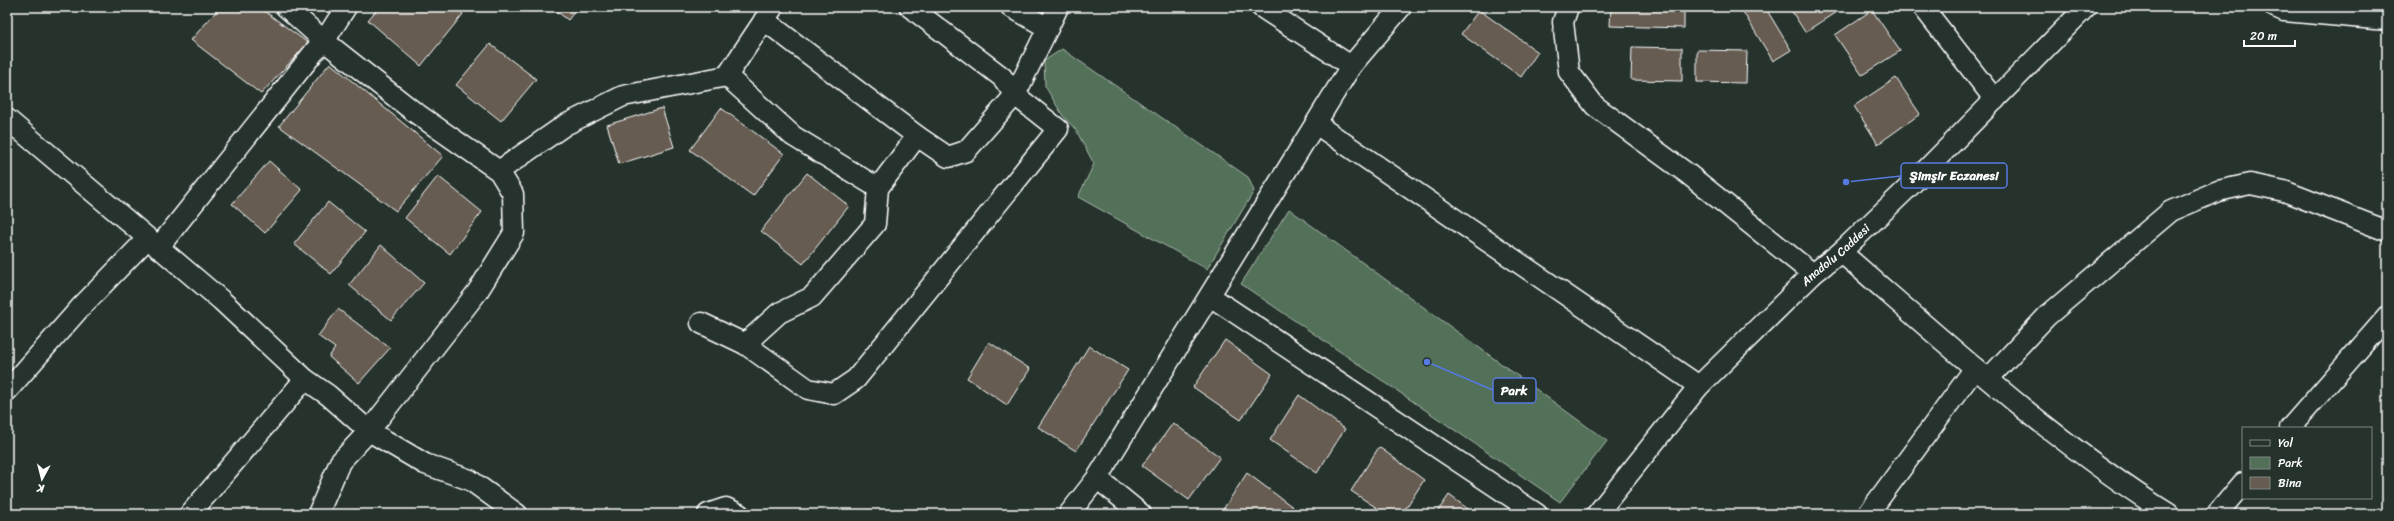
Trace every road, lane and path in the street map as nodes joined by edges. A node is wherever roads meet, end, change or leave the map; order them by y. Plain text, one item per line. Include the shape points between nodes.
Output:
1 (286, 7) edge
2 (346, 7) edge
3 (910, 7) edge
4 (1011, 7) edge
5 (1058, 7) edge
6 (1261, 7) edge
7 (1401, 7) edge
8 (1568, 7) edge
9 (1923, 7) edge
10 (2086, 7) edge
11 (2275, 7) edge
12 (768, 13) edge
13 (2387, 20) edge
14 (1048, 28) junction
15 (323, 40) junction
16 (1351, 66) junction
17 (727, 76) junction
18 (1015, 95) junction
19 (1995, 100) junction
20 (7, 119) edge
21 (1316, 124) junction
22 (917, 136) junction
23 (499, 171) junction
24 (878, 188) junction
25 (2387, 231) edge
26 (153, 244) junction
27 (1841, 252) junction
28 (1813, 274) junction
29 (1210, 296) junction
30 (2387, 316) edge
31 (701, 322) dead end
32 (745, 344) junction
33 (1982, 373) junction
34 (305, 379) junction
35 (1699, 386) junction
36 (7, 391) edge
37 (2291, 427) edge
38 (369, 431) junction
39 (1097, 478) junction
40 (2242, 484) edge
41 (190, 514) edge
42 (318, 514) edge
43 (518, 514) edge
44 (708, 514) edge
45 (739, 514) edge
46 (1069, 514) edge
47 (1141, 514) edge
48 (1537, 514) edge
49 (1598, 514) edge
50 (1868, 514) edge
51 (2169, 514) edge
52 (2217, 514) edge

1 - 15 street
2 - 15 street
3 - 18 street via 1002,76
4 - 14 street
5 - 14 street
6 - 16 street
7 - 16 street
8 - 28 street via 1563,22 1569,72 1595,106 1688,174
9 - 19 street
10 - 19 street, Anadolu Caddesi
11 - 13 street via 2284,11
12 - 17 street
12 - 22 street
14 - 18 street
15 - 23 street via 413,110
15 - 26 street
16 - 21 street
17 - 23 street via 623,96 566,125
17 - 24 street via 792,136
18 - 22 street via 966,151 948,156
18 - 32 street via 1058,129 856,380 834,394 808,389
19 - 27 street, Anadolu Caddesi
20 - 26 street
21 - 29 street
21 - 35 street
22 - 24 street
23 - 38 street via 513,194 514,233 478,291
24 - 32 street via 875,224 812,297 779,313
25 - 33 street via 2284,191 2250,184 2218,191 2171,211
26 - 34 street via 221,300
26 - 36 street via 80,308
27 - 28 street, Anadolu Caddesi
27 - 33 street
28 - 35 street, Anadolu Caddesi
29 - 39 street
29 - 48 street
30 - 37 street
31 - 32 street
33 - 50 street
33 - 51 street via 2122,484
34 - 38 street via 328,395
34 - 41 street
35 - 49 street, Anadolu Caddesi
38 - 42 street via 340,462
38 - 43 street via 425,464 470,480
39 - 46 street
39 - 47 street
40 - 52 street
44 - 45 street via 726,508

